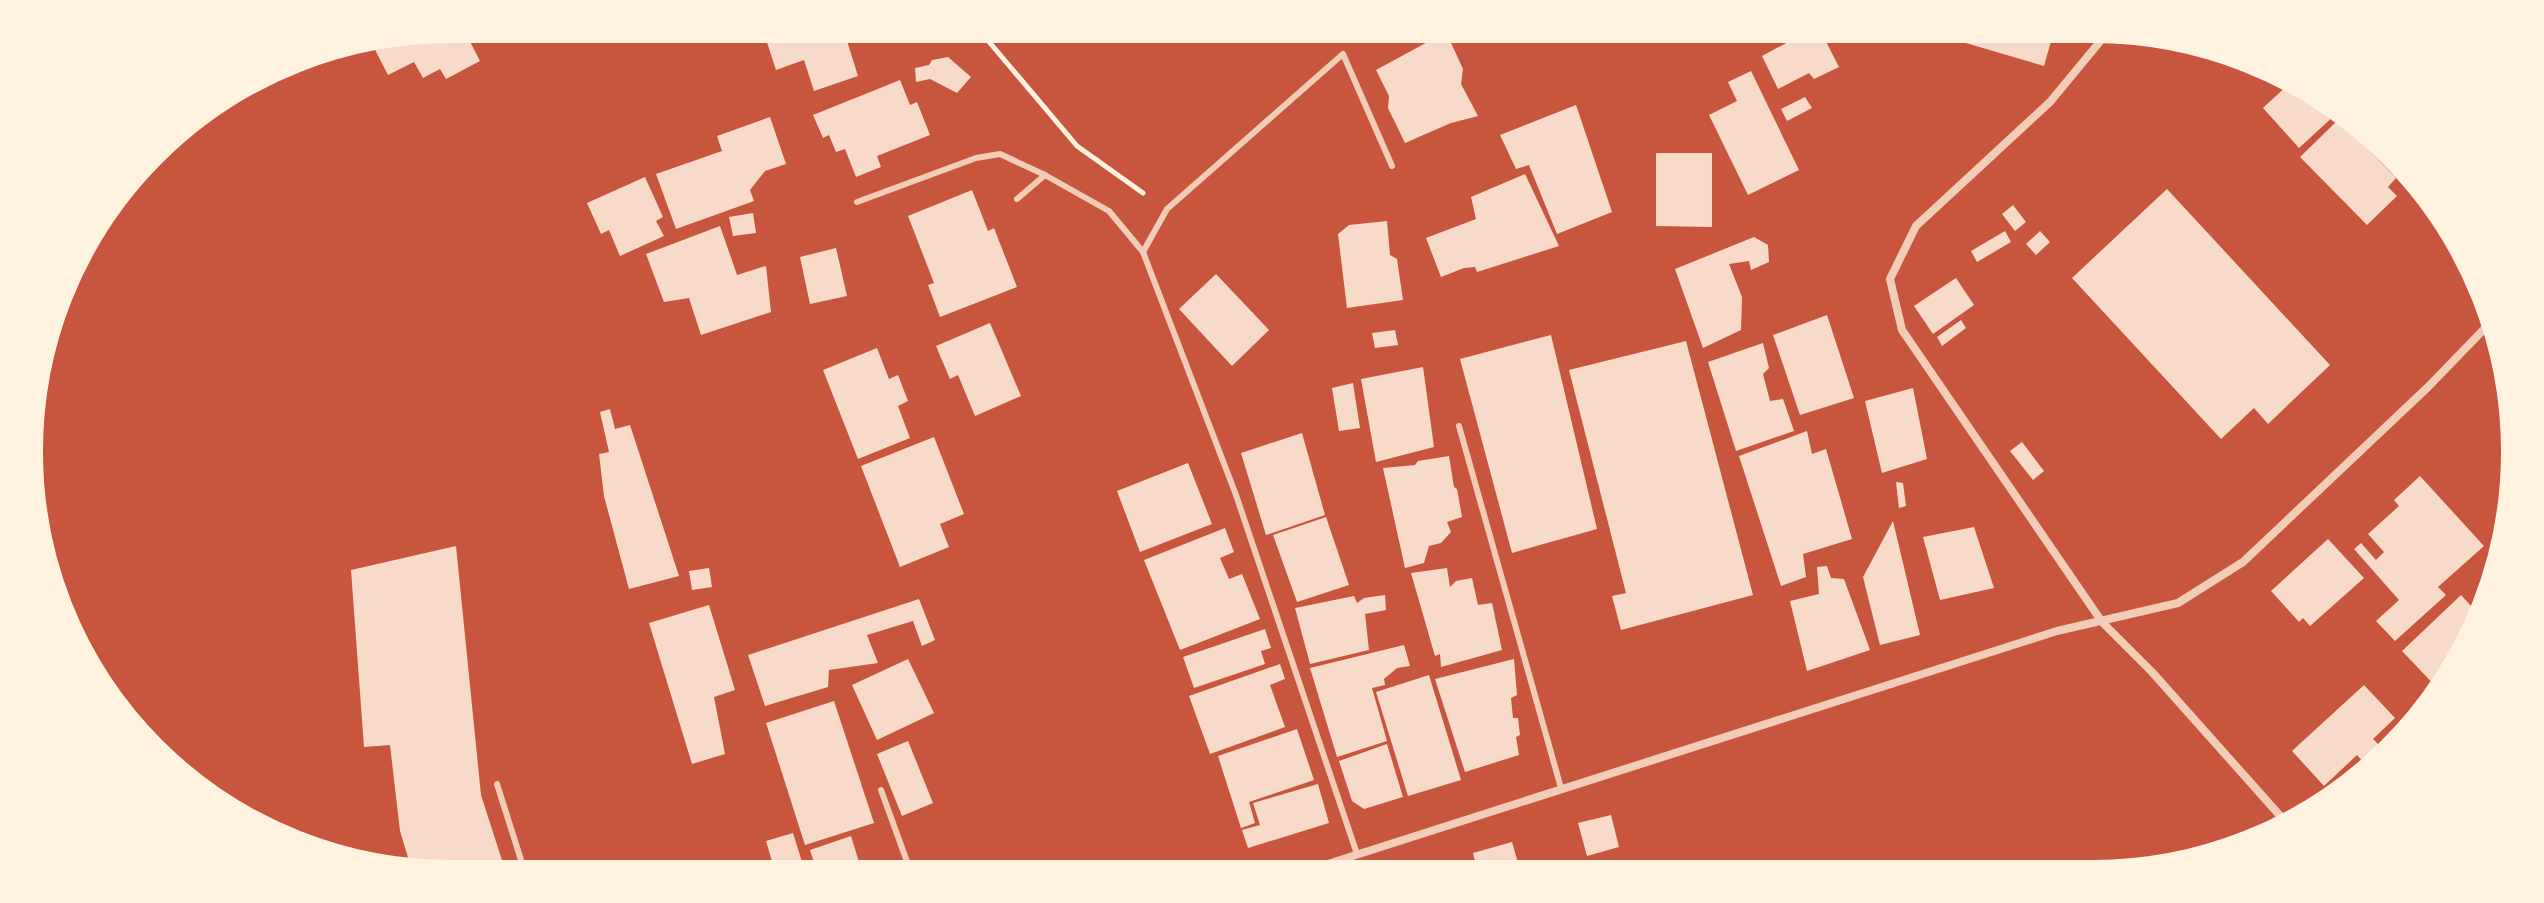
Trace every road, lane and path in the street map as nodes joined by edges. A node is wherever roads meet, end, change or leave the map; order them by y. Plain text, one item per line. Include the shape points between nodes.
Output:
1 (986, 38) edge
2 (2103, 38) edge
3 (1392, 166) dead end
4 (1045, 175) junction
5 (1017, 199) dead end
6 (857, 202) dead end
7 (1167, 209) junction
8 (1143, 252) junction
9 (2486, 327) edge
10 (1459, 426) dead end
11 (2102, 622) junction
12 (497, 784) dead end
13 (1561, 788) junction
14 (881, 790) dead end
15 (2282, 818) edge
16 (1357, 854) junction
17 (523, 865) edge
18 (908, 865) edge
19 (1331, 865) edge

1 - 7 path via 1077,146
2 - 11 street via 2050,102 1916,226 1890,279 1902,330
3 - 7 lane via 1343,54
4 - 5 lane
4 - 6 lane via 1000,154
4 - 8 lane via 1109,211
7 - 8 lane
8 - 16 lane via 1236,495
9 - 11 street via 2243,562 2178,603
10 - 13 lane
11 - 13 street via 2057,631
11 - 15 street
12 - 17 lane
13 - 16 street
14 - 18 lane
16 - 19 street

